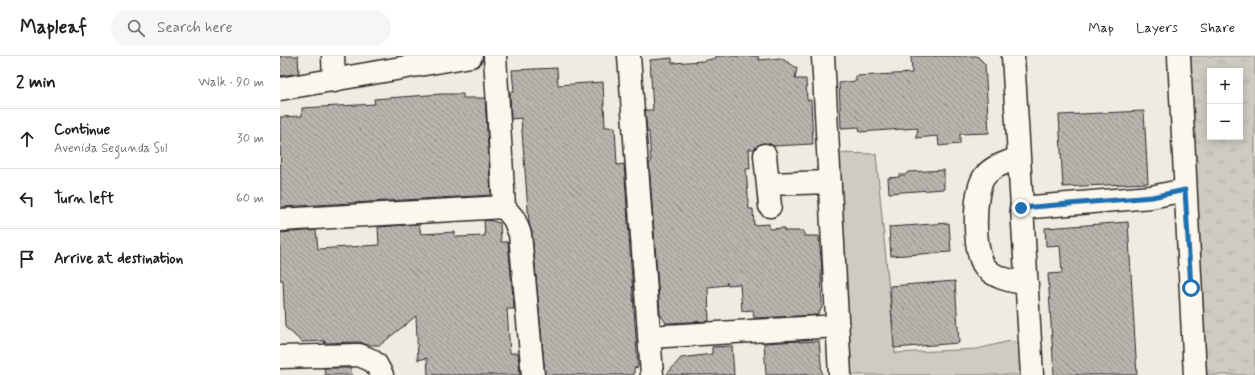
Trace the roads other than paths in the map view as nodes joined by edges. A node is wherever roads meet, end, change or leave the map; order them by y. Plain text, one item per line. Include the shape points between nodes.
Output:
1 (333, 56) edge
2 (471, 56) edge
3 (495, 56) edge
4 (629, 56) edge
5 (823, 56) edge
6 (1013, 56) edge
7 (1179, 56) edge
8 (334, 80) junction
9 (280, 89) edge
10 (765, 155) dead end
11 (1018, 158) junction
12 (830, 182) junction
13 (768, 184) junction
14 (1185, 190) junction
15 (770, 206) dead end
16 (504, 207) junction
17 (1021, 208) junction
18 (280, 220) edge
19 (1027, 284) junction
20 (838, 326) junction
21 (649, 337) junction
22 (280, 357) edge
23 (382, 375) edge
24 (533, 375) edge
25 (652, 375) edge
26 (840, 375) edge
27 (1032, 375) edge
28 (1195, 375) edge

1 - 8 street
2 - 8 street
3 - 16 street
4 - 21 street
5 - 12 street
6 - 11 street
7 - 14 street
8 - 9 street
10 - 13 street
11 - 17 street
11 - 19 street via 994,167 984,178 976,206 976,231 984,266 994,275
12 - 13 street
12 - 20 street
13 - 15 street
14 - 17 street via 1152,197
14 - 28 street
16 - 18 street
16 - 24 street via 514,219 520,234
17 - 19 street
19 - 27 street
20 - 21 street
20 - 26 street
21 - 25 street
22 - 23 street via 359,355 376,364

